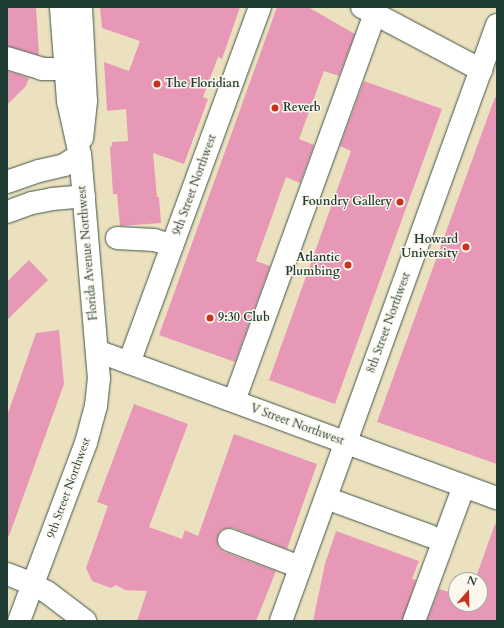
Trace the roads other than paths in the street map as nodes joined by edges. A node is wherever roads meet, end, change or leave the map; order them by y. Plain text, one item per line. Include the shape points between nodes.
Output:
1 (61, 7) edge
2 (81, 7) edge
3 (260, 7) edge
4 (369, 10) edge
5 (497, 25) edge
6 (7, 58) edge
7 (66, 69) junction
8 (481, 70) junction
9 (80, 155) junction
10 (7, 182) edge
11 (84, 196) junction
12 (7, 212) edge
13 (117, 238) dead end
14 (172, 245) junction
15 (97, 351) junction
16 (130, 363) junction
17 (234, 401) junction
18 (346, 442) junction
19 (464, 486) junction
20 (326, 498) junction
21 (497, 498) edge
22 (430, 536) dead end
23 (229, 540) dead end
24 (300, 567) junction
25 (7, 574) edge
26 (33, 584) junction
27 (19, 621) edge
28 (85, 621) edge
29 (281, 621) edge
30 (414, 621) edge

1 - 7 street, Florida Avenue Northwest
2 - 9 street, Florida Avenue Northwest via 86,101
3 - 14 street, 9th Street Northwest
4 - 8 street
4 - 17 street
5 - 8 street, 8th Street Northwest
6 - 7 street via 42,68
7 - 9 street, Florida Avenue Northwest via 68,101
8 - 18 street, 8th Street Northwest
9 - 10 street via 64,165
9 - 11 street, Florida Avenue Northwest
11 - 12 street via 46,200
11 - 15 street, Florida Avenue Northwest
13 - 14 street via 154,240
14 - 16 street, 9th Street Northwest
15 - 16 street, V Street Northwest
15 - 26 street, 9th Street Northwest via 99,379 92,423
16 - 17 street, V Street Northwest
17 - 18 street, V Street Northwest
18 - 19 street, V Street Northwest
18 - 20 street, 8th Street Northwest
19 - 21 street, V Street Northwest
19 - 30 street
20 - 22 street
20 - 24 street, 8th Street Northwest
23 - 24 street
24 - 29 street, 8th Street Northwest
25 - 26 street
26 - 27 street, 9th Street Northwest
26 - 28 street via 55,597

